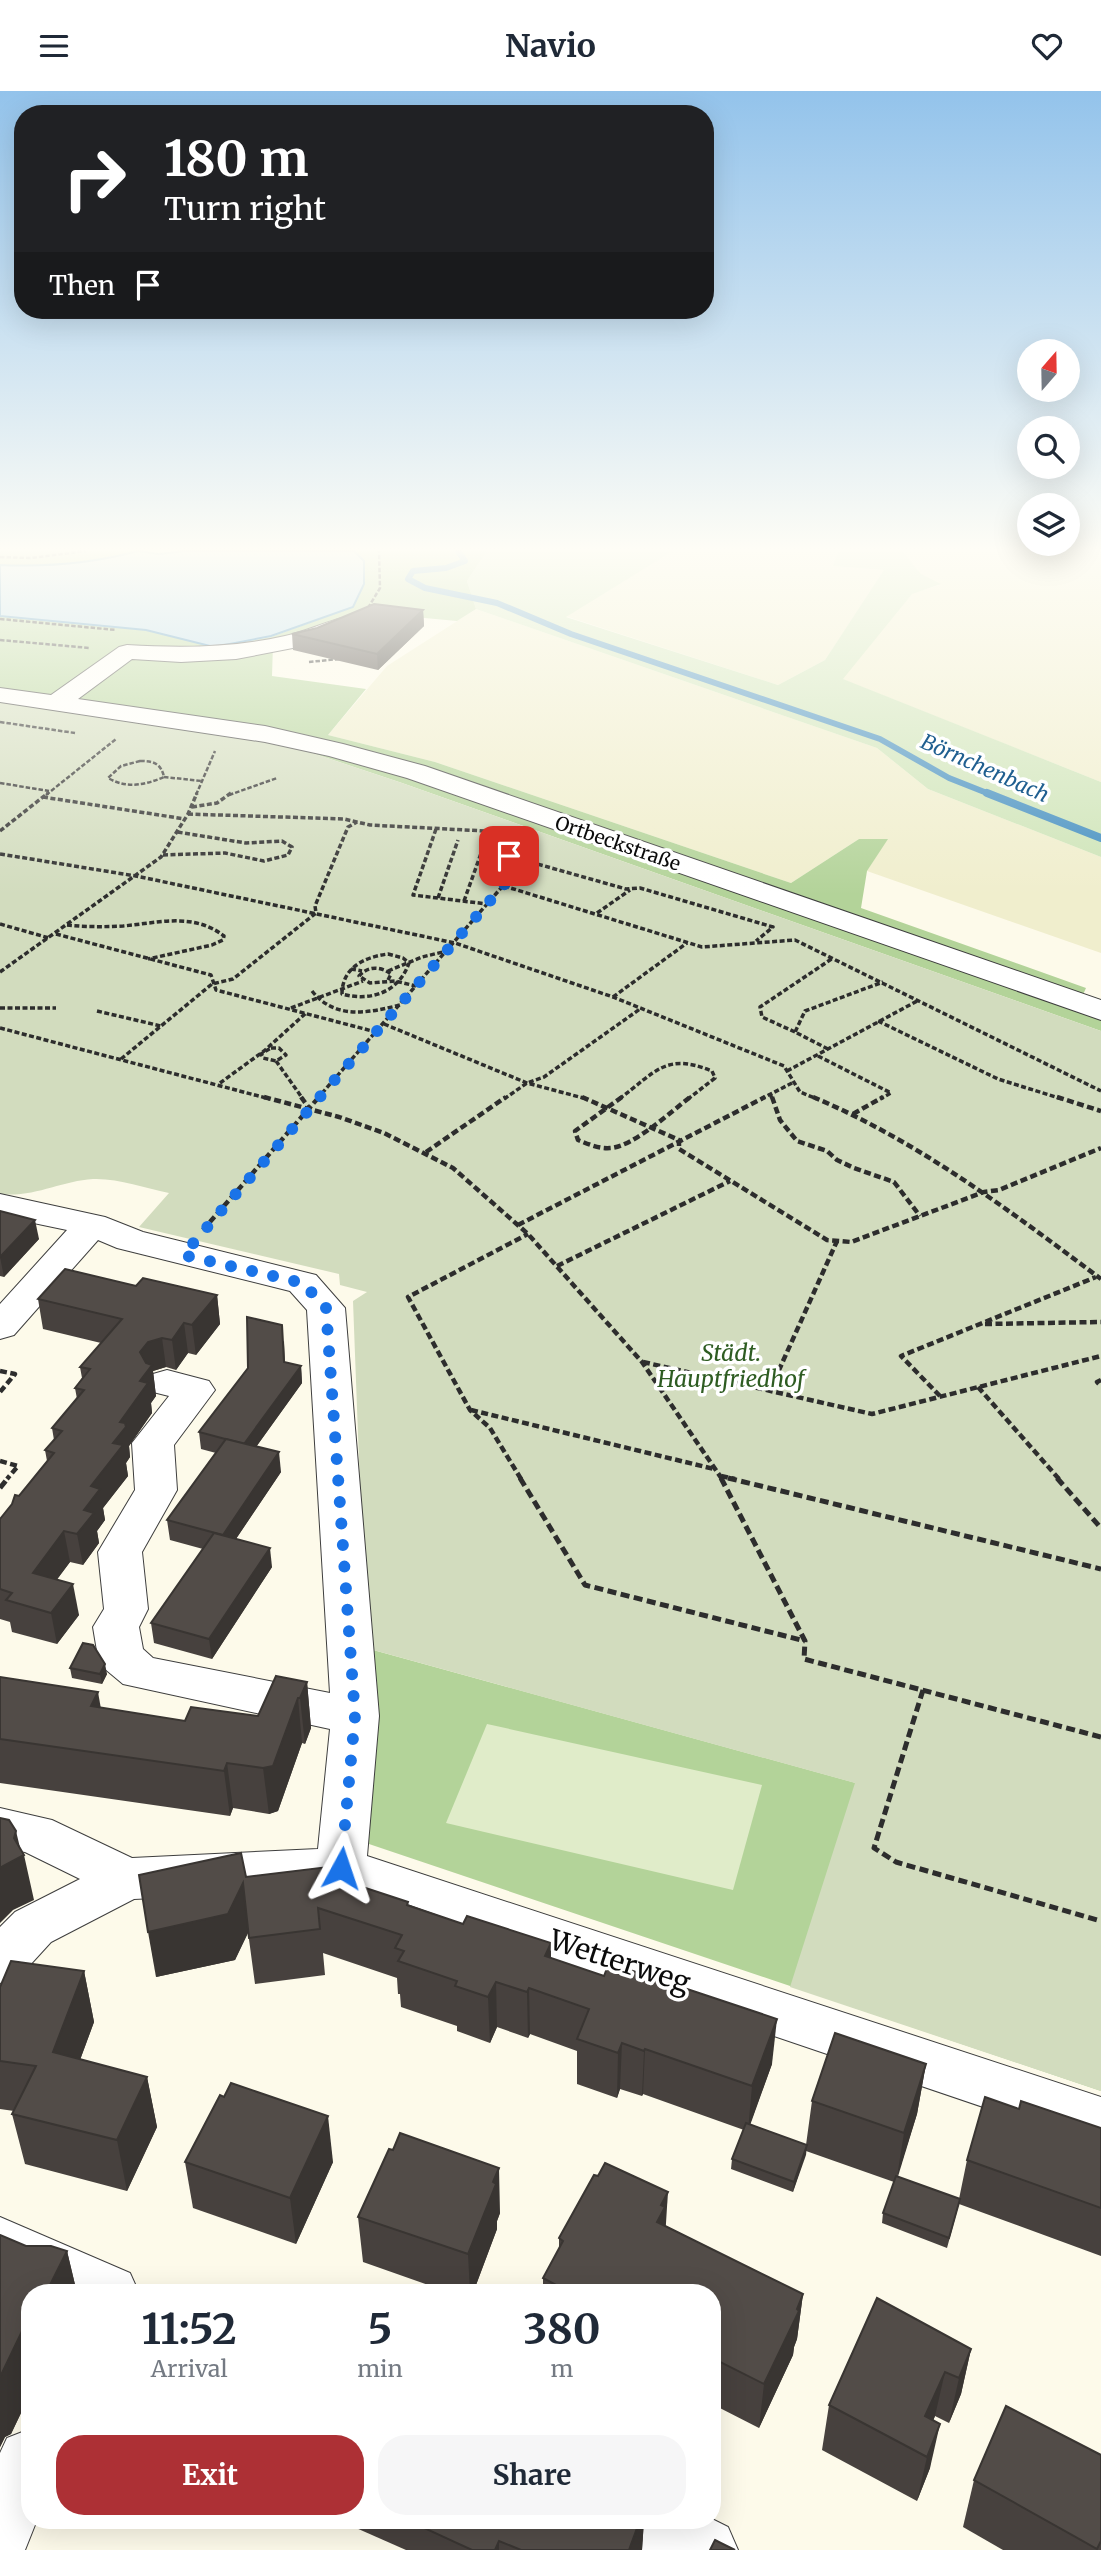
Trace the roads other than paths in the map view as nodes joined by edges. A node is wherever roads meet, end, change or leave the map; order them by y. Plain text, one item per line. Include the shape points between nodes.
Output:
1 (108, 666) edge
2 (0, 695) edge
3 (56, 703) junction
4 (1101, 1011) edge
5 (0, 1205) edge
6 (92, 1225) junction
7 (0, 1327) edge
8 (167, 1383) dead end
9 (355, 1716) junction
10 (0, 1828) edge
11 (341, 1868) junction
12 (127, 1879) junction
13 (0, 1961) edge
14 (1101, 2122) edge
15 (0, 2245) edge
16 (89, 2284) edge
17 (21, 2479) edge
18 (663, 2529) edge
19 (0, 2532) edge
20 (705, 2550) edge

1 - 3 street
2 - 3 street, Ortbeckstraße
3 - 4 street, Ortbeckstraße via 265,734 416,772
5 - 6 street
6 - 7 street
6 - 9 street via 183,1255 303,1283 326,1308
8 - 9 street via 195,1390 153,1443 156,1490 120,1552 126,1609 117,1627 121,1657 139,1672
9 - 11 street
10 - 12 street, Wetterweg via 34,1834
11 - 12 street, Wetterweg
11 - 14 street, Wetterweg
12 - 13 street, Wetterweg via 33,1927
15 - 16 street
17 - 19 street
18 - 20 street

